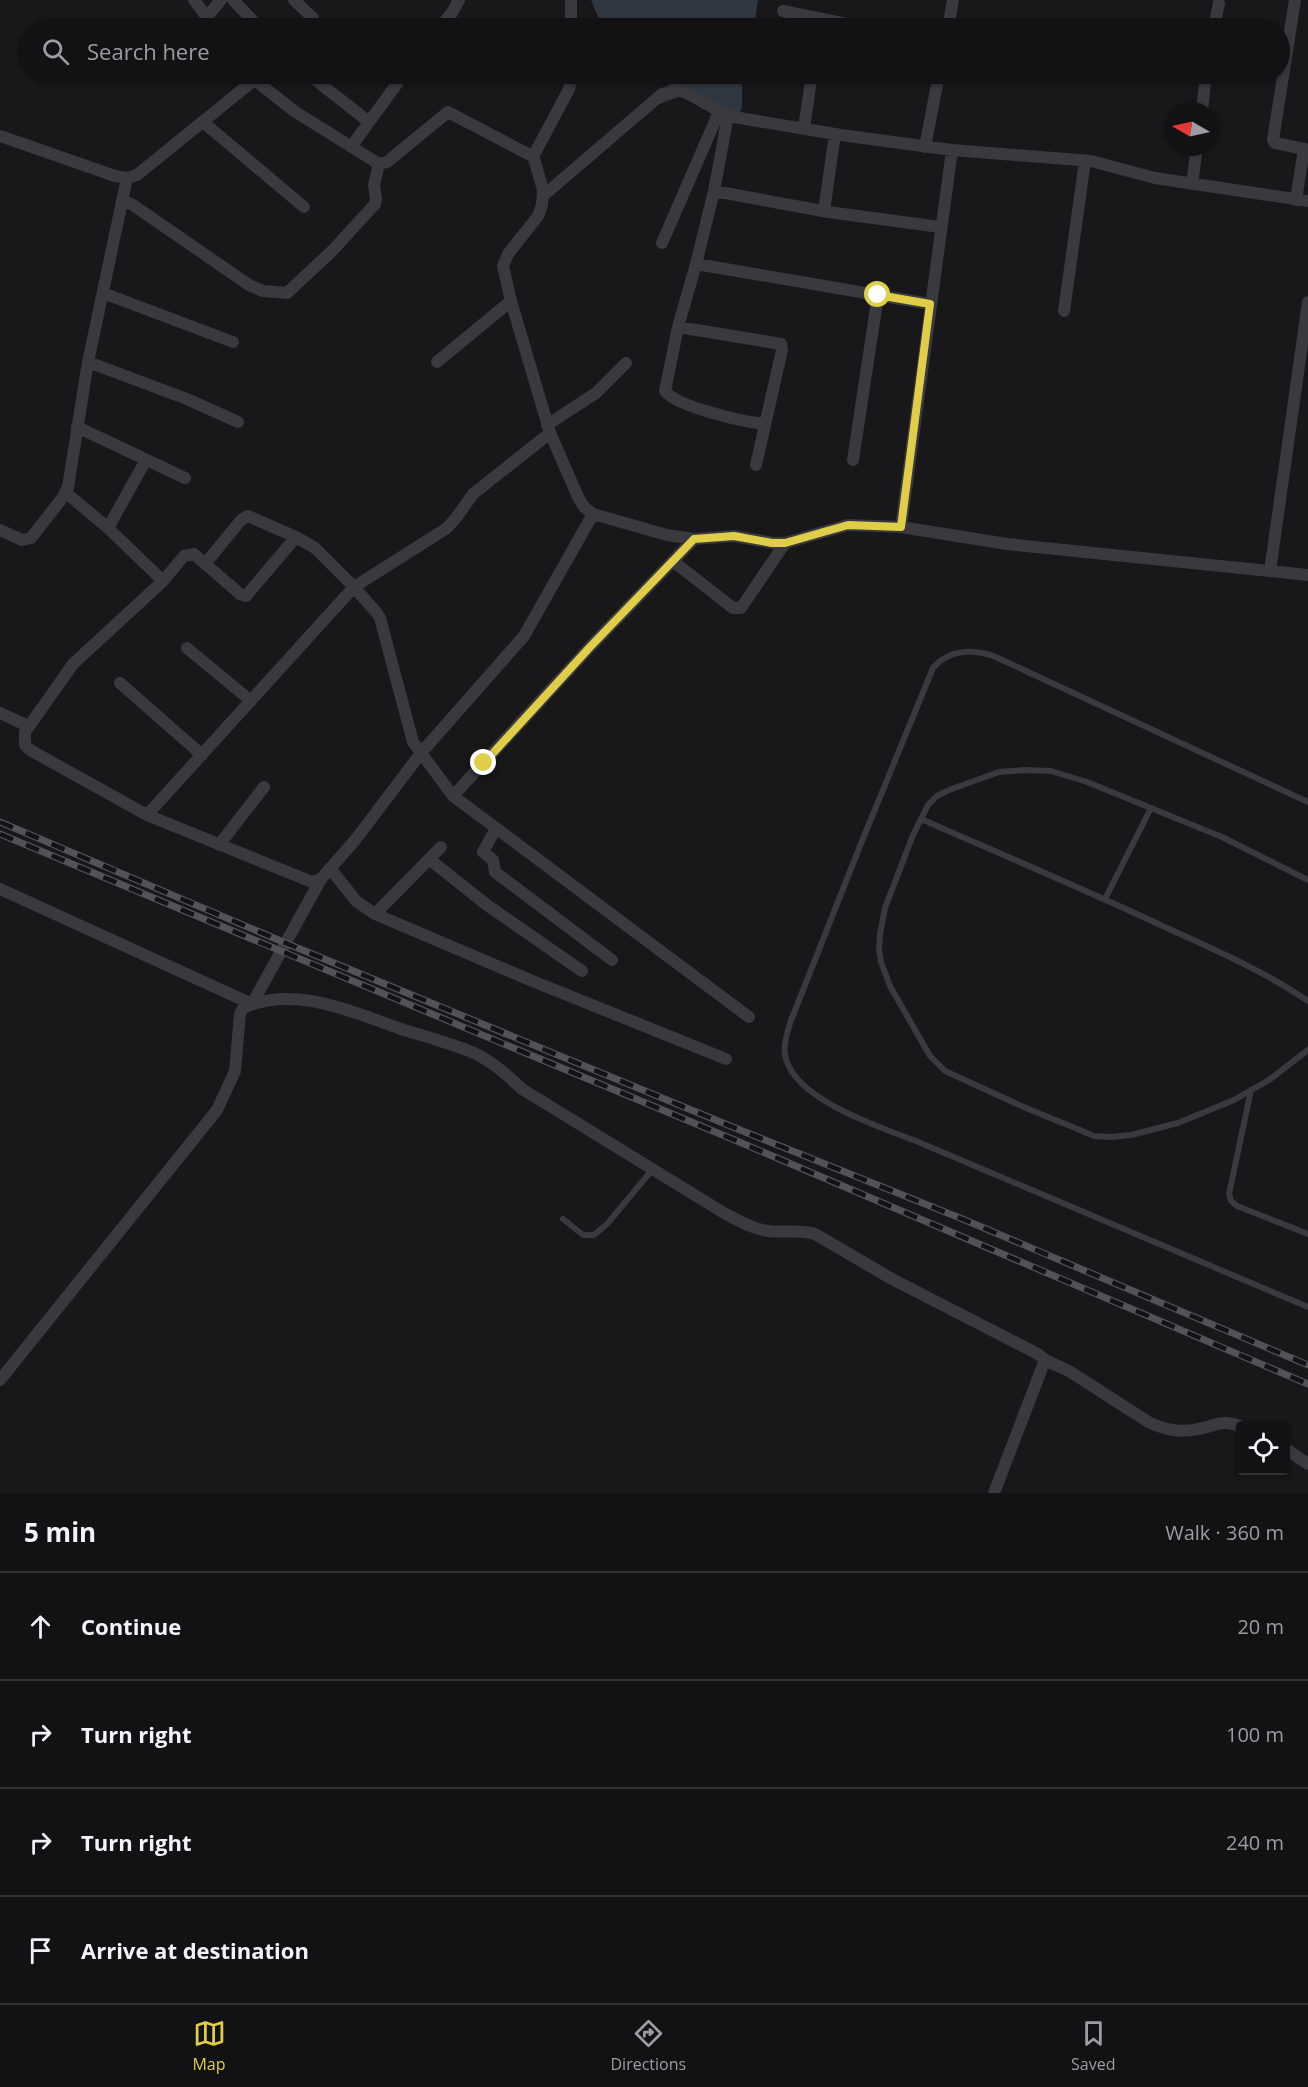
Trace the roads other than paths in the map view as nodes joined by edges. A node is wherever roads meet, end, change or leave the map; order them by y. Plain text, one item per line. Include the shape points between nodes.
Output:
1 (194, 0) edge
2 (221, 0) edge
3 (233, 0) edge
4 (294, 0) edge
5 (459, 0) edge
6 (571, 0) edge
7 (953, 0) edge
8 (1295, 0) edge
9 (1219, 3) dead end
10 (783, 11) dead end
11 (206, 18) joint
12 (250, 18) edge
13 (313, 18) dead end
14 (448, 18) edge
15 (571, 18) edge
16 (802, 18) edge
17 (950, 18) edge
18 (1216, 18) edge
19 (1290, 32) edge
20 (249, 84) edge
21 (262, 84) edge
22 (321, 84) edge
23 (397, 84) edge
24 (570, 84) edge
25 (811, 84) edge
26 (937, 84) edge
27 (1205, 84) edge
28 (1282, 84) edge
29 (1203, 102) edge
30 (723, 114) junction
31 (203, 122) junction
32 (369, 122) junction
33 (804, 128) junction
34 (836, 134) junction
35 (0, 136) edge
36 (351, 147) junction
37 (926, 147) junction
38 (952, 150) junction
39 (533, 155) junction
40 (1196, 156) edge
41 (1085, 160) junction
42 (379, 164) junction
43 (127, 178) junction
44 (1192, 184) junction
45 (714, 191) junction
46 (544, 195) junction
47 (122, 200) junction
48 (1302, 200) edge
49 (304, 207) dead end
50 (824, 212) junction
51 (940, 227) junction
52 (662, 243) dead end
53 (696, 264) junction
54 (103, 293) junction
55 (878, 295) junction
56 (511, 302) junction
57 (1308, 302) edge
58 (930, 304) junction
59 (1064, 311) dead end
60 (678, 327) junction
61 (233, 342) dead end
62 (88, 362) junction
63 (437, 362) dead end
64 (626, 363) dead end
65 (238, 422) dead end
66 (765, 424) junction
67 (77, 427) junction
68 (548, 429) junction
69 (146, 460) junction
70 (853, 460) dead end
71 (756, 465) dead end
72 (185, 478) dead end
73 (65, 492) junction
74 (593, 514) junction
75 (901, 527) junction
76 (108, 528) junction
77 (0, 530) edge
78 (296, 537) junction
79 (694, 539) junction
80 (785, 543) junction
81 (674, 562) junction
82 (206, 564) junction
83 (1269, 571) junction
84 (1308, 575) edge
85 (163, 581) junction
86 (354, 587) junction
87 (187, 648) dead end
88 (120, 683) dead end
89 (250, 701) junction
90 (0, 713) edge
91 (28, 726) junction
92 (421, 753) junction
93 (202, 754) junction
94 (264, 787) dead end
95 (453, 796) junction
96 (1308, 802) edge
97 (1151, 808) junction
98 (147, 815) junction
99 (921, 819) junction
100 (496, 828) junction
101 (219, 845) junction
102 (441, 847) dead end
103 (429, 859) junction
104 (330, 868) junction
105 (321, 879) junction
106 (1308, 880) edge
107 (0, 889) edge
108 (1105, 899) junction
109 (375, 914) junction
110 (612, 960) dead end
111 (582, 971) dead end
112 (1308, 1001) edge
113 (252, 1004) junction
114 (749, 1017) dead end
115 (1308, 1050) edge
116 (726, 1059) dead end
117 (1251, 1090) junction
118 (652, 1170) junction
119 (563, 1219) dead end
120 (1308, 1234) edge
121 (1308, 1307) edge
122 (1045, 1360) junction
123 (0, 1380) edge
124 (1236, 1425) edge
125 (1290, 1452) edge
126 (1308, 1464) edge
127 (994, 1493) edge

1 - 11 street
2 - 11 street
3 - 12 street
4 - 13 street
5 - 14 street
6 - 15 street
7 - 17 street
8 - 19 street
9 - 18 street
10 - 16 street
20 - 31 street
21 - 36 street via 294,111
22 - 32 street
23 - 32 street
24 - 39 street
25 - 33 street
26 - 37 street
27 - 29 street
28 - 48 street via 1273,140 1305,150
30 - 33 street
30 - 45 street
30 - 46 street via 687,93 668,90
30 - 52 street
31 - 43 street via 137,175
31 - 49 street
32 - 36 street
33 - 34 street
34 - 37 street
34 - 50 street
35 - 43 street
36 - 42 street
37 - 38 street
38 - 41 street
38 - 51 street
39 - 42 street via 448,112 387,162
39 - 46 street
40 - 44 street
41 - 44 street
41 - 59 street
42 - 47 street via 375,204 287,293 262,291 249,285
43 - 47 street
44 - 48 street
45 - 50 street
45 - 53 street
46 - 56 street via 538,216 504,259
47 - 54 street
50 - 51 street
51 - 58 street
53 - 55 street
53 - 60 street
54 - 61 street
54 - 62 street
55 - 58 street
55 - 70 street
56 - 63 street
56 - 68 street
57 - 83 street
58 - 75 street
60 - 66 street via 665,387 667,394 705,411
60 - 66 street via 781,344
62 - 65 street
62 - 67 street
64 - 68 street via 596,393
66 - 71 street
67 - 69 street
67 - 73 street
68 - 74 street via 579,499
68 - 86 street via 473,494 447,528
69 - 72 street
69 - 76 street
73 - 76 street
73 - 77 street via 31,538 22,540
74 - 79 street
74 - 92 street via 524,636
75 - 80 street via 848,525
75 - 83 street via 1007,544
76 - 85 street
78 - 82 street via 244,517
78 - 82 street via 246,596
78 - 86 street via 315,548
79 - 80 street via 734,536
79 - 81 street
80 - 81 street via 738,609
81 - 95 street
82 - 85 street via 194,554 187,554
83 - 84 street
85 - 91 street via 73,664
86 - 89 street
86 - 92 street via 380,618 413,742
87 - 89 street
88 - 93 street
89 - 93 street
90 - 91 street
91 - 98 street via 25,738 30,750
92 - 95 street
92 - 104 street
93 - 98 street
94 - 101 street
95 - 100 street
96 - 121 lane via 981,651 946,657 933,668 784,1046 786,1059 799,1082 865,1122
97 - 99 lane via 1051,771 1024,770 999,772 949,790 928,805
97 - 106 lane via 1222,837
97 - 108 lane
98 - 101 street
99 - 108 lane
99 - 117 lane via 885,908 879,948 890,986 930,1056 945,1071 1094,1136 1131,1135 1178,1123
100 - 110 street via 483,852 493,860 495,872
100 - 114 street
101 - 105 street via 303,880
102 - 103 street
103 - 109 street
103 - 111 street
104 - 105 street
104 - 109 street via 357,901
105 - 113 street
107 - 113 street
108 - 112 lane via 1277,981
109 - 116 street
113 - 118 street via 273,1000 340,1006 475,1054 498,1067 522,1089
113 - 123 street via 240,1014 235,1071 217,1110
115 - 117 lane
117 - 120 lane via 1229,1194 1231,1201
118 - 119 lane via 594,1235 583,1235
118 - 122 street via 754,1227 815,1234
122 - 124 street via 1165,1429 1177,1432 1219,1422
122 - 127 street
125 - 126 street

